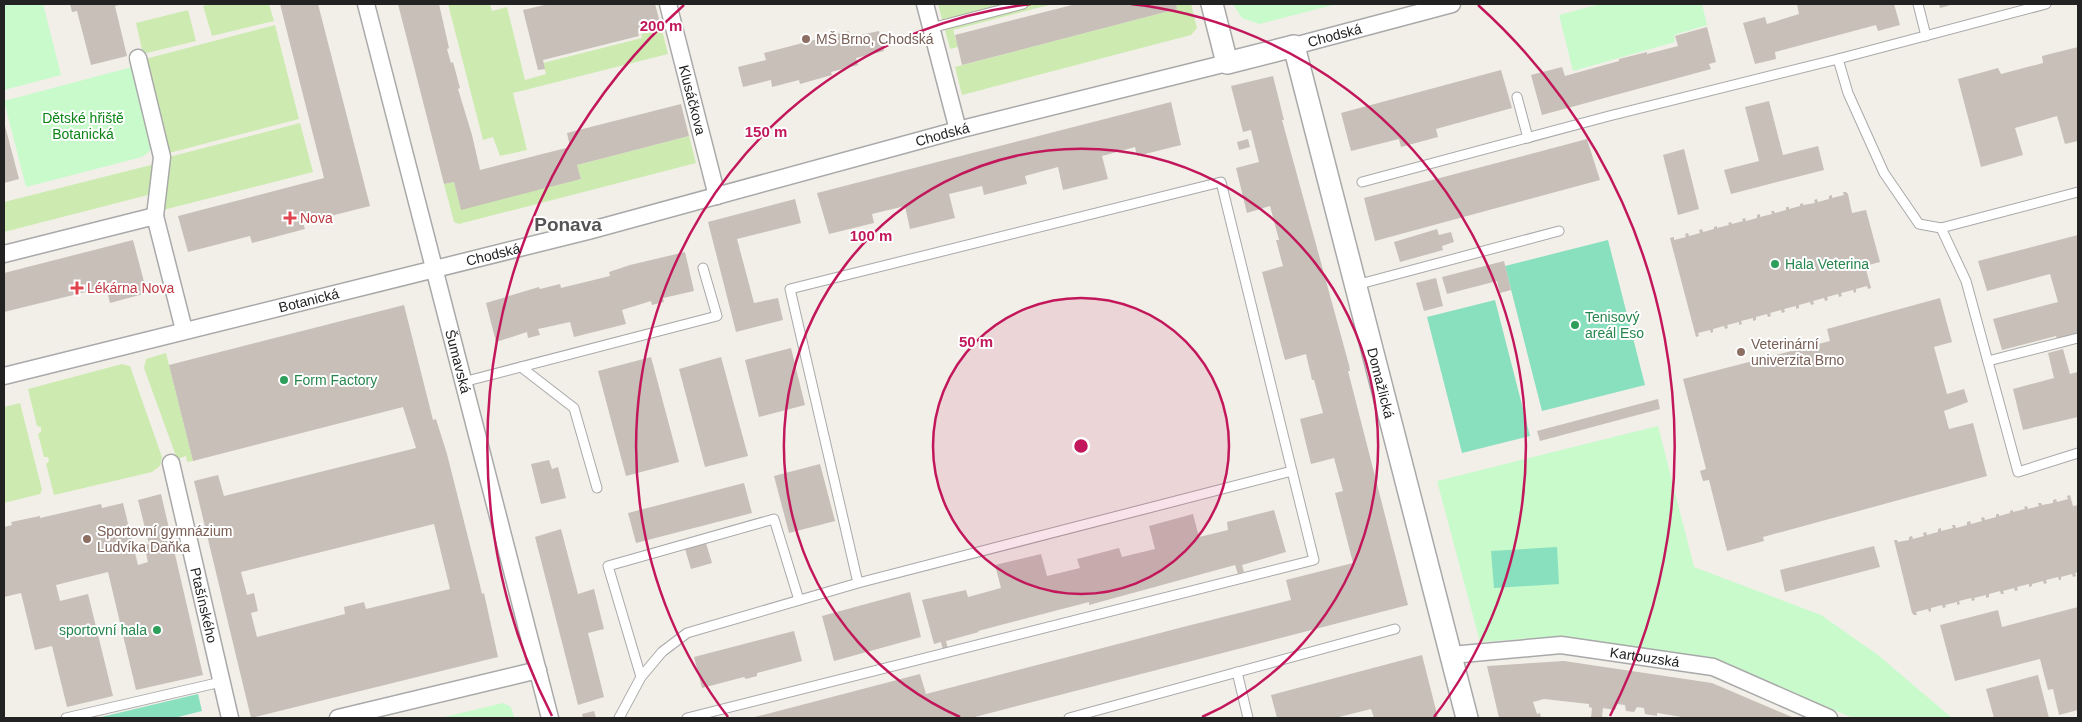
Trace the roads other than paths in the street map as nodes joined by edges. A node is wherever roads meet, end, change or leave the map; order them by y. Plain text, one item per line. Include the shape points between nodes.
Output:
1 (366, 4) edge
2 (668, 4) edge
3 (925, 4) edge
4 (1024, 4) edge
5 (1212, 4) edge
6 (1452, 4) edge
7 (1918, 4) edge
8 (2046, 4) edge
9 (931, 28) junction
10 (1926, 36) junction
11 (1294, 46) junction
12 (138, 58) dead end
13 (1838, 59) junction
14 (1227, 63) junction
15 (1517, 97) dead end
16 (958, 130) junction
17 (1528, 138) junction
18 (1362, 182) dead end
19 (2078, 192) edge
20 (717, 196) junction
21 (154, 216) junction
22 (1941, 228) junction
23 (1558, 231) dead end
24 (4, 254) edge
25 (434, 268) junction
26 (703, 268) dead end
27 (1356, 285) junction
28 (184, 330) junction
29 (2078, 338) edge
30 (1988, 362) junction
31 (520, 367) junction
32 (4, 376) edge
33 (463, 382) junction
34 (2078, 453) edge
35 (171, 463) dead end
36 (1292, 471) junction
37 (597, 488) dead end
38 (858, 583) junction
39 (799, 600) junction
40 (1395, 629) dead end
41 (1451, 655) junction
42 (538, 670) junction
43 (1237, 672) junction
44 (641, 677) junction
45 (221, 682) junction
46 (66, 718) edge
47 (230, 718) edge
48 (338, 718) edge
49 (550, 718) edge
50 (619, 718) edge
51 (687, 718) edge
52 (1069, 718) edge
53 (1248, 718) edge
54 (1467, 718) edge
55 (1829, 718) edge

1 - 25 street, Šumavská
2 - 20 street, Klusáčkova
3 - 9 street
4 - 9 lane
5 - 14 street
6 - 11 street, Chodská
7 - 10 lane
8 - 10 lane
9 - 16 street
10 - 13 lane
11 - 14 street, Chodská
11 - 27 street, Domažlická
12 - 21 street via 162,157
13 - 17 lane
13 - 22 lane via 1848,93 1884,173 1919,224
14 - 16 street, Chodská
15 - 17 lane
16 - 20 street, Chodská
17 - 18 lane
19 - 22 lane
20 - 25 street, Chodská via 523,248
21 - 24 street
21 - 28 street
22 - 30 lane via 1966,281
23 - 27 lane
25 - 28 street, Botanická
25 - 33 street, Šumavská
26 - 31 lane via 717,316
27 - 41 street, Domažlická
28 - 32 street, Botanická
29 - 30 lane
30 - 34 lane via 2018,472
31 - 33 lane
31 - 37 lane via 574,408
33 - 42 street, Šumavská
35 - 45 street, Ptašínského
36 - 38 lane
36 - 38 lane via 1221,182 790,289
36 - 51 lane via 1314,560
38 - 39 lane
39 - 44 lane via 687,633 662,652
39 - 44 lane via 774,519 608,566
40 - 43 lane
41 - 54 street, Domažlická
41 - 55 street, Kartouzská via 1561,645 1712,667
42 - 48 street
42 - 49 street, Šumavská
43 - 52 lane
43 - 53 lane
44 - 50 lane
45 - 46 lane
45 - 47 street, Ptašínského

